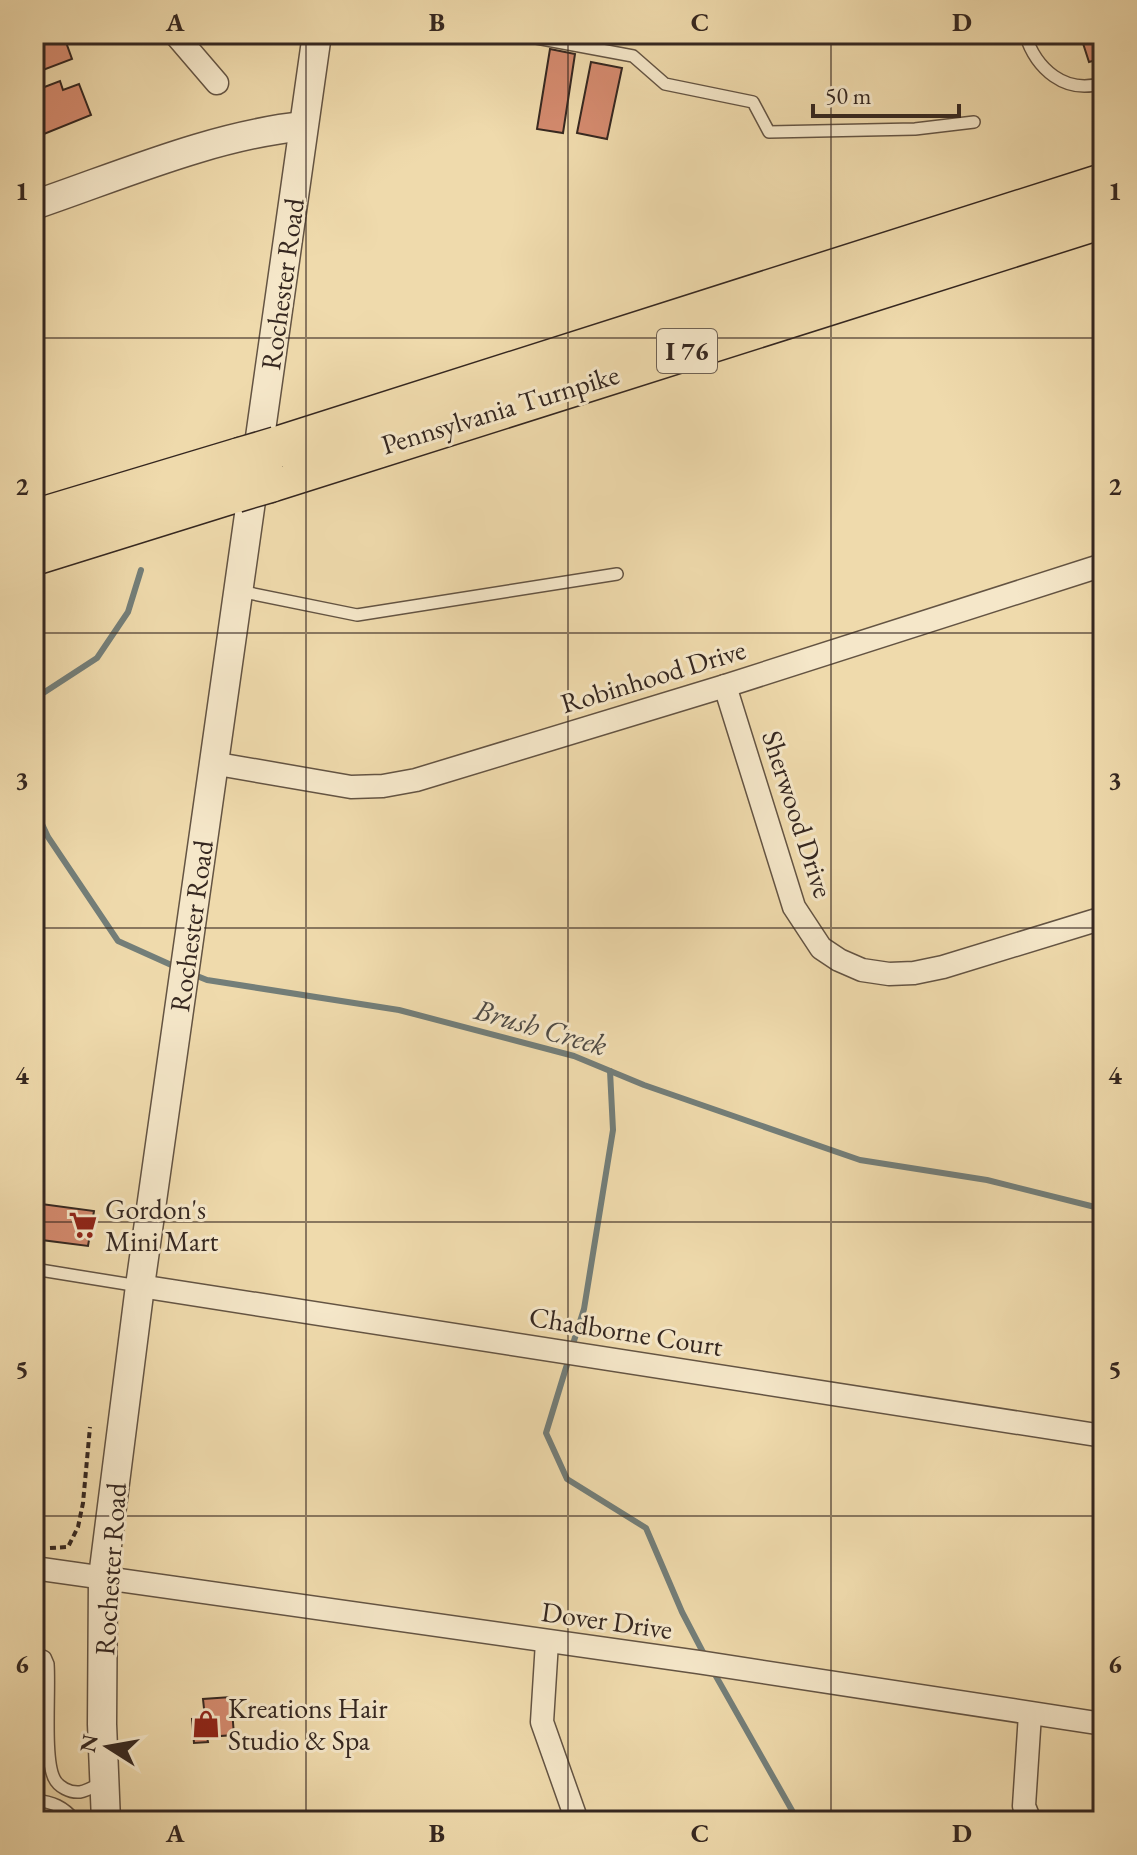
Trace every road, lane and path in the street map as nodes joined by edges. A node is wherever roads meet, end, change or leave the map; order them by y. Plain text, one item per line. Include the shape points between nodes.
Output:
1 (175, 34) edge
2 (317, 34) edge
3 (515, 34) edge
4 (1025, 34) edge
5 (217, 83) dead end
6 (1103, 83) edge
7 (974, 122) dead end
8 (303, 126) junction
9 (1103, 184) edge
10 (34, 205) edge
11 (1103, 218) edge
12 (256, 470) junction
13 (34, 520) edge
14 (34, 555) edge
15 (1103, 565) edge
16 (617, 574) dead end
17 (239, 591) junction
18 (725, 686) junction
19 (212, 763) junction
20 (1103, 918) edge
21 (34, 1269) edge
22 (140, 1286) junction
23 (90, 1427) dead end
24 (1103, 1436) edge
25 (45, 1548) dead end
26 (34, 1568) edge
27 (103, 1577) junction
28 (547, 1642) junction
29 (34, 1652) edge
30 (1030, 1714) junction
31 (1103, 1724) edge
32 (104, 1782) junction
33 (34, 1800) edge
34 (76, 1821) edge
35 (106, 1821) edge
36 (575, 1821) edge
37 (1030, 1821) edge

1 - 5 street
2 - 8 street, Rochester Road
3 - 7 lane via 633,56 665,84 753,102 769,132 915,129
4 - 6 lane via 1048,73 1068,85
8 - 10 street via 261,131 188,152
8 - 17 street, Rochester Road
9 - 12 highway, Pennsylvania Turnpike / I 76
11 - 12 highway, Pennsylvania Turnpike / I 76
12 - 13 highway, Pennsylvania Turnpike / I 76
12 - 14 highway, Pennsylvania Turnpike / I 76
15 - 18 street, Robinhood Drive
16 - 17 lane via 357,615
17 - 19 street, Rochester Road
18 - 19 street, Robinhood Drive via 383,786 351,787
18 - 20 street, Sherwood Drive via 794,907 821,948 839,960 862,970 914,973
19 - 22 street, Rochester Road
21 - 22 lane
22 - 24 street, Chadborne Court
22 - 27 street, Rochester Road
23 - 25 path via 78,1527 68,1547
26 - 27 street, Dover Drive
27 - 28 street, Dover Drive
27 - 32 street, Rochester Road
28 - 30 street, Dover Drive
28 - 36 street via 542,1722
29 - 32 lane via 48,1664 50,1769 55,1781 81,1792
30 - 31 street, Dover Drive
30 - 37 street via 1024,1806
32 - 35 street, Rochester Road
33 - 34 lane via 53,1802

